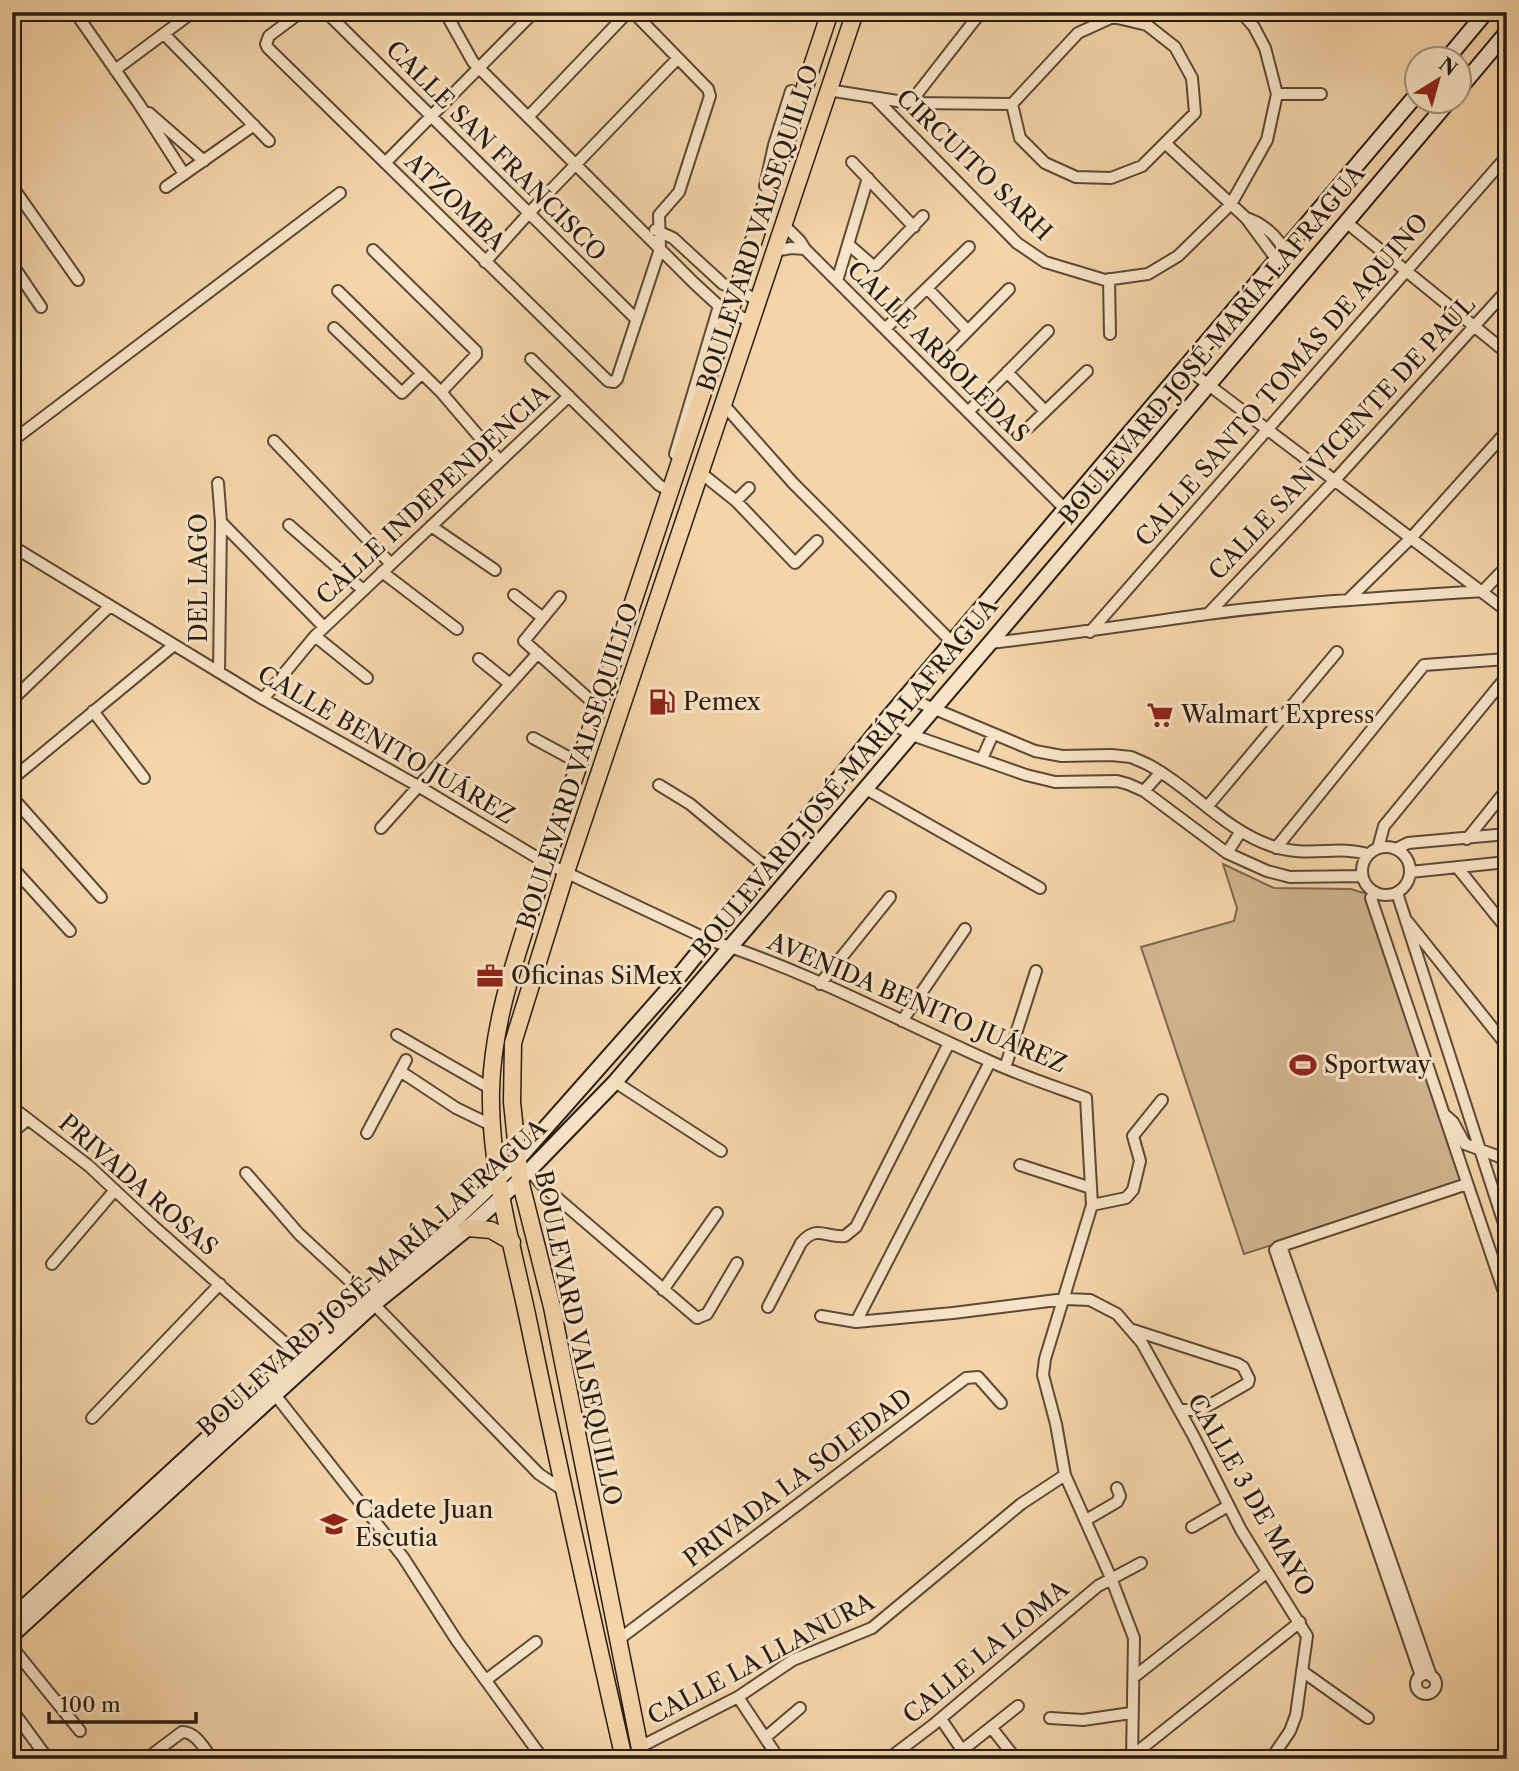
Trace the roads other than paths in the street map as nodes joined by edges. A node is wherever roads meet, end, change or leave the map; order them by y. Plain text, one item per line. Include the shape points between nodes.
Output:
1 (89, 12) edge
2 (193, 12) edge
3 (301, 12) edge
4 (326, 12) edge
5 (445, 12) edge
6 (534, 12) edge
7 (630, 12) edge
8 (830, 12) edge
9 (981, 12) edge
10 (1241, 12) edge
11 (1486, 12) edge
12 (855, 13) edge
13 (1113, 15) edge
14 (77, 16) edge
15 (1507, 32) edge
16 (164, 34) junction
17 (1458, 46) edge
18 (678, 58) junction
19 (479, 68) junction
20 (115, 70) junction
21 (1474, 71) edge
22 (828, 90) junction
23 (791, 91) dead end
24 (1277, 94) junction
25 (1321, 94) dead end
26 (876, 99) junction
27 (910, 103) junction
28 (139, 104) junction
29 (1012, 104) junction
30 (1404, 110) edge
31 (431, 116) junction
32 (1436, 116) edge
33 (528, 117) junction
34 (254, 125) junction
35 (269, 141) dead end
36 (1166, 143) junction
37 (1507, 156) edge
38 (204, 161) junction
39 (852, 162) dead end
40 (385, 163) junction
41 (577, 165) junction
42 (184, 174) junction
43 (867, 178) junction
44 (769, 183) junction
45 (12, 186) edge
46 (166, 187) dead end
47 (340, 192) dead end
48 (1231, 204) junction
49 (528, 213) junction
50 (923, 216) dead end
51 (1346, 222) junction
52 (783, 224) junction
53 (914, 227) junction
54 (642, 229) junction
55 (658, 230) junction
56 (848, 244) junction
57 (969, 247) dead end
58 (660, 249) junction
59 (373, 250) dead end
60 (805, 250) junction
61 (774, 251) junction
62 (1281, 255) junction
63 (485, 262) junction
64 (12, 264) edge
65 (1406, 271) junction
66 (1109, 279) junction
67 (78, 280) dead end
68 (837, 281) junction
69 (927, 288) junction
70 (1009, 289) dead end
71 (737, 290) junction
72 (1507, 290) edge
73 (338, 291) dead end
74 (758, 300) junction
75 (41, 307) dead end
76 (725, 309) junction
77 (636, 320) junction
78 (751, 322) junction
79 (1474, 326) junction
80 (334, 328) dead end
81 (885, 329) junction
82 (968, 331) junction
83 (1048, 331) dead end
84 (1110, 334) dead end
85 (948, 351) dead end
86 (1507, 353) edge
87 (531, 359) dead end
88 (1185, 367) junction
89 (1087, 371) dead end
90 (1007, 372) junction
91 (422, 373) junction
92 (1208, 384) junction
93 (441, 392) junction
94 (569, 396) junction
95 (723, 405) junction
96 (1045, 411) junction
97 (968, 412) junction
98 (1029, 427) dead end
99 (1267, 429) junction
100 (1507, 431) edge
101 (12, 441) edge
102 (274, 441) dead end
103 (500, 461) junction
104 (671, 466) dead end
105 (701, 473) junction
106 (1334, 481) junction
107 (218, 483) dead end
108 (750, 488) dead end
109 (671, 492) junction
110 (736, 502) junction
111 (1065, 509) junction
112 (221, 522) junction
113 (289, 525) dead end
114 (430, 526) junction
115 (1411, 538) junction
116 (817, 541) dead end
117 (12, 546) edge
118 (391, 564) junction
119 (1507, 566) edge
120 (495, 570) dead end
121 (382, 572) junction
122 (363, 590) junction
123 (1483, 591) junction
124 (514, 595) dead end
125 (560, 597) dead end
126 (1349, 600) junction
127 (110, 606) junction
128 (1507, 611) edge
129 (1208, 614) junction
130 (543, 618) junction
131 (324, 627) junction
132 (457, 629) dead end
133 (1090, 632) junction
134 (315, 636) junction
135 (952, 642) junction
136 (990, 643) junction
137 (174, 645) junction
138 (1337, 652) dead end
139 (538, 653) junction
140 (480, 659) dead end
141 (1507, 659) edge
142 (219, 672) junction
143 (1507, 676) edge
144 (366, 678) dead end
145 (510, 684) junction
146 (906, 697) junction
147 (263, 699) junction
148 (12, 700) edge
149 (598, 707) junction
150 (933, 710) junction
151 (93, 711) junction
152 (886, 720) junction
153 (993, 734) junction
154 (912, 735) junction
155 (533, 738) dead end
156 (982, 759) junction
157 (579, 763) junction
158 (1161, 772) junction
159 (144, 778) dead end
160 (12, 779) edge
161 (659, 785) dead end
162 (418, 786) junction
163 (866, 789) junction
164 (1507, 789) edge
165 (1144, 791) junction
166 (12, 797) edge
167 (1193, 797) junction
168 (1207, 807) junction
169 (1178, 816) junction
170 (382, 828) dead end
171 (1241, 831) junction
172 (1507, 834) edge
173 (1467, 839) junction
174 (1276, 848) junction
175 (1378, 848) junction
176 (1396, 849) junction
177 (1227, 853) junction
178 (1367, 855) junction
179 (1507, 862) edge
180 (546, 863) junction
181 (12, 867) edge
182 (1457, 867) junction
183 (767, 868) junction
184 (566, 872) junction
185 (1410, 872) junction
186 (1362, 876) junction
187 (1040, 888) dead end
188 (1375, 892) junction
189 (1396, 892) junction
190 (101, 897) dead end
191 (890, 897) dead end
192 (1404, 917) junction
193 (965, 929) dead end
194 (1507, 929) edge
195 (70, 931) dead end
196 (709, 940) junction
197 (732, 947) junction
198 (1035, 971) dead end
199 (820, 984) junction
200 (902, 1021) junction
201 (397, 1035) dead end
202 (948, 1043) junction
203 (1507, 1046) edge
204 (406, 1060) dead end
205 (990, 1062) junction
206 (1005, 1068) junction
207 (400, 1072) junction
208 (615, 1082) junction
209 (491, 1089) junction
210 (1161, 1100) dead end
211 (12, 1107) edge
212 (1444, 1113) junction
213 (28, 1119) junction
214 (493, 1126) junction
215 (12, 1133) edge
216 (367, 1133) dead end
217 (721, 1151) dead end
218 (1480, 1153) junction
219 (517, 1160) junction
220 (1461, 1164) junction
221 (1020, 1165) dead end
222 (1507, 1165) edge
223 (246, 1172) dead end
224 (525, 1176) junction
225 (499, 1180) junction
226 (1467, 1184) junction
227 (1091, 1188) junction
228 (115, 1189) junction
229 (502, 1197) junction
230 (1092, 1205) junction
231 (718, 1213) dead end
232 (468, 1228) junction
233 (1507, 1233) edge
234 (512, 1242) junction
235 (737, 1263) dead end
236 (52, 1264) dead end
237 (220, 1284) junction
238 (663, 1290) junction
239 (369, 1299) junction
240 (1065, 1299) junction
241 (1507, 1301) edge
242 (768, 1307) dead end
243 (821, 1316) dead end
244 (856, 1322) junction
245 (1133, 1330) junction
246 (305, 1360) junction
247 (276, 1396) junction
248 (1001, 1403) dead end
249 (1179, 1410) junction
250 (92, 1418) dead end
251 (1065, 1475) junction
252 (1117, 1488) dead end
253 (563, 1490) junction
254 (1228, 1506) junction
255 (1086, 1520) junction
256 (1192, 1527) dead end
257 (1142, 1563) dead end
258 (1266, 1573) junction
259 (1111, 1578) junction
260 (12, 1618) edge
261 (1300, 1622) junction
262 (12, 1635) edge
263 (618, 1640) junction
264 (536, 1642) dead end
265 (12, 1647) edge
266 (1302, 1671) junction
267 (1426, 1676) dead end
268 (1134, 1677) junction
269 (486, 1680) junction
270 (738, 1697) junction
271 (1018, 1706) dead end
272 (800, 1708) dead end
273 (12, 1710) edge
274 (1131, 1713) junction
275 (1051, 1718) dead end
276 (1368, 1718) dead end
277 (941, 1719) junction
278 (991, 1727) junction
279 (80, 1731) dead end
280 (766, 1737) junction
281 (962, 1750) junction
282 (641, 1753) edge
283 (619, 1757) edge
284 (1132, 1757) edge
285 (48, 1759) edge
286 (146, 1759) edge
287 (212, 1759) edge
288 (543, 1759) edge
289 (779, 1759) edge
290 (888, 1759) edge
291 (951, 1759) edge
292 (1016, 1759) edge
293 (1271, 1759) edge

1 - 14 street
2 - 16 street
3 - 40 street, ATZOMBA via 269,36 268,48
4 - 31 street, CALLE SAN FRANCISCO
5 - 19 street
6 - 19 street
7 - 18 street
7 - 33 street
8 - 44 main road, BOULEVARD VALSEQUILLO
9 - 27 street
10 - 24 street via 1265,48
11 - 17 main road
12 - 22 main road, BOULEVARD VALSEQUILLO
13 - 29 street via 1078,33
13 - 36 street via 1147,25 1175,47 1192,78 1195,113
14 - 20 street
15 - 21 main road
16 - 20 street
16 - 34 street
18 - 41 street
18 - 55 street via 710,96 679,192 659,215
19 - 31 street
19 - 33 street
20 - 28 street
22 - 26 street, CIRCUITO SARH
22 - 52 main road, BOULEVARD VALSEQUILLO
23 - 44 street via 774,145
24 - 25 street
24 - 48 street, CIRCUITO SARH via 1267,140
26 - 27 street
26 - 66 street, CIRCUITO SARH via 1017,243 1045,262
27 - 29 street
28 - 38 street
28 - 42 street
29 - 36 street via 1020,138 1045,163 1076,177 1111,178 1142,166
30 - 62 main road, BOULEVARD JOSÉ MARÍA LAFRAGUA
31 - 40 street
31 - 49 street, CALLE SAN FRANCISCO
32 - 51 main road, BOULEVARD JOSÉ MARÍA LAFRAGUA
33 - 41 street
34 - 35 street
34 - 38 street
36 - 48 street
37 - 65 street, CALLE SANTO TOMÁS DE AQUINO
38 - 42 street
39 - 43 street
40 - 63 street, ATZOMBA
41 - 49 street
41 - 54 street
42 - 46 street
43 - 53 street
43 - 56 street
44 - 71 main road, BOULEVARD VALSEQUILLO
45 - 67 street
47 - 101 street
48 - 62 street via 1281,243
48 - 66 street, CIRCUITO SARH via 1178,256 1148,274
49 - 63 street
49 - 77 street, CALLE SAN FRANCISCO
50 - 53 street
51 - 65 street
51 - 92 main road, BOULEVARD JOSÉ MARÍA LAFRAGUA
52 - 60 street, CALLE ARBOLEDAS
52 - 61 main road, BOULEVARD VALSEQUILLO
53 - 56 street via 876,265
54 - 55 street
54 - 58 street
55 - 58 street
55 - 71 street via 723,284
56 - 68 street
57 - 69 street
58 - 76 street
58 - 77 street
59 - 93 street via 476,351
60 - 61 street
60 - 68 street, CALLE ARBOLEDAS
61 - 74 main road, BOULEVARD VALSEQUILLO
62 - 88 main road, BOULEVARD JOSÉ MARÍA LAFRAGUA
63 - 77 street, ATZOMBA via 608,381 617,380
64 - 75 street
65 - 79 street
65 - 99 street, CALLE SANTO TOMÁS DE AQUINO
66 - 84 street
68 - 81 street, CALLE ARBOLEDAS
69 - 81 street
69 - 82 street
70 - 82 street
71 - 74 street
71 - 76 main road, BOULEVARD VALSEQUILLO
72 - 79 street, CALLE SAN VICENTE DE PAÚL
73 - 91 street
74 - 78 main road, BOULEVARD VALSEQUILLO
76 - 78 street
76 - 104 street
76 - 109 main road, BOULEVARD VALSEQUILLO
78 - 95 main road, BOULEVARD VALSEQUILLO
79 - 86 street
79 - 106 street, CALLE SAN VICENTE DE PAÚL
80 - 91 street via 402,393
81 - 97 street, CALLE ARBOLEDAS
82 - 85 street
83 - 90 street
87 - 94 street
88 - 92 street
88 - 111 main road, BOULEVARD JOSÉ MARÍA LAFRAGUA
89 - 96 street
90 - 96 street
90 - 97 street
91 - 93 street
92 - 99 street
92 - 136 main road, BOULEVARD JOSÉ MARÍA LAFRAGUA
93 - 103 street
94 - 103 street, CALLE INDEPENDENCIA
94 - 109 street, CALLE INDEPENDENCIA
95 - 105 main road, BOULEVARD VALSEQUILLO
95 - 135 street via 793,483
96 - 98 street
97 - 111 street, CALLE ARBOLEDAS
99 - 106 street
99 - 133 street, CALLE SANTO TOMÁS DE AQUINO
100 - 115 street
102 - 118 street
103 - 114 street, CALLE INDEPENDENCIA
105 - 110 street
105 - 184 main road, BOULEVARD VALSEQUILLO
106 - 115 street
106 - 129 street, CALLE SAN VICENTE DE PAÚL
107 - 112 street, DEL LAGO
108 - 110 street
109 - 149 main road, BOULEVARD VALSEQUILLO
110 - 116 street via 766,526 794,563
111 - 135 main road, BOULEVARD JOSÉ MARÍA LAFRAGUA
112 - 131 street
112 - 142 street, DEL LAGO
113 - 122 street
114 - 118 street, CALLE INDEPENDENCIA
114 - 120 street
115 - 123 street
115 - 126 street
117 - 127 street, CALLE BENITO JUÁREZ
118 - 121 street, CALLE INDEPENDENCIA
119 - 123 street
121 - 122 street, CALLE INDEPENDENCIA
121 - 132 street
122 - 131 street, CALLE INDEPENDENCIA
123 - 126 street
123 - 128 street
124 - 130 street
125 - 130 street
126 - 129 street
127 - 137 street, CALLE BENITO JUÁREZ
127 - 148 street
129 - 133 street
130 - 139 street via 524,641
131 - 134 street, CALLE INDEPENDENCIA
133 - 136 street
134 - 144 street
134 - 147 street, CALLE INDEPENDENCIA
135 - 146 main road, BOULEVARD JOSÉ MARÍA LAFRAGUA
136 - 150 main road, BOULEVARD JOSÉ MARÍA LAFRAGUA
137 - 142 street, CALLE BENITO JUÁREZ
137 - 151 street
138 - 168 street
139 - 145 street
139 - 149 street
140 - 145 street
141 - 174 street via 1424,665
142 - 147 street, CALLE BENITO JUÁREZ
143 - 175 street via 1384,826
145 - 162 street
146 - 150 street
146 - 152 main road, BOULEVARD JOSÉ MARÍA LAFRAGUA
147 - 162 street, CALLE BENITO JUÁREZ
149 - 157 main road, BOULEVARD VALSEQUILLO
150 - 153 street
150 - 154 main road, BOULEVARD JOSÉ MARÍA LAFRAGUA
151 - 159 street
151 - 160 street
152 - 154 street
152 - 183 main road, BOULEVARD JOSÉ MARÍA LAFRAGUA
153 - 156 street
153 - 158 street via 1062,756 1131,757
154 - 156 street
154 - 163 main road, BOULEVARD JOSÉ MARÍA LAFRAGUA
155 - 157 street
156 - 165 street via 1055,782 1117,781
157 - 180 main road, BOULEVARD VALSEQUILLO
158 - 165 street
158 - 167 street
161 - 183 street via 690,804
162 - 170 street
162 - 180 street, CALLE BENITO JUÁREZ
163 - 187 street
163 - 197 main road, BOULEVARD JOSÉ MARÍA LAFRAGUA
164 - 173 street
165 - 169 street
166 - 190 street
167 - 168 street
167 - 169 street
168 - 171 street
169 - 177 street
171 - 174 street
171 - 177 street
172 - 173 street
173 - 176 street via 1409,843
174 - 178 street
175 - 176 street
175 - 178 street
176 - 185 street via 1406,858
177 - 186 street via 1290,877
178 - 186 street
179 - 182 street
180 - 184 street, CALLE BENITO JUÁREZ
180 - 209 main road, BOULEVARD VALSEQUILLO via 496,1038
181 - 195 street
182 - 185 street
182 - 194 street
183 - 196 main road, BOULEVARD JOSÉ MARÍA LAFRAGUA
184 - 196 street, CALLE BENITO JUÁREZ
184 - 219 main road, BOULEVARD VALSEQUILLO via 513,1043
185 - 189 street
186 - 188 street
188 - 189 street
188 - 212 street via 1371,898
189 - 192 street
191 - 199 street
192 - 203 street
192 - 218 street
193 - 200 street
196 - 197 street, CALLE BENITO JUÁREZ
196 - 219 main road, BOULEVARD JOSÉ MARÍA LAFRAGUA
197 - 199 street, AVENIDA BENITO JUÁREZ
197 - 208 main road, BOULEVARD JOSÉ MARÍA LAFRAGUA
198 - 206 street
199 - 200 street, AVENIDA BENITO JUÁREZ
200 - 202 street, AVENIDA BENITO JUÁREZ
201 - 209 street
202 - 205 street, AVENIDA BENITO JUÁREZ
202 - 242 street via 856,1227 845,1236 809,1235
204 - 207 street
205 - 206 street, AVENIDA BENITO JUÁREZ
205 - 244 street
206 - 227 street, AVENIDA BENITO JUÁREZ via 1086,1098
207 - 214 street
207 - 216 street
208 - 217 street
208 - 224 main road, BOULEVARD JOSÉ MARÍA LAFRAGUA
209 - 214 main road, BOULEVARD VALSEQUILLO
210 - 230 street via 1133,1136 1140,1161 1133,1190 1126,1198
211 - 213 street, PRIVADA ROSAS
212 - 218 street via 1465,1144
212 - 220 street
213 - 215 street
213 - 228 street, PRIVADA ROSAS
214 - 225 main road, BOULEVARD VALSEQUILLO
218 - 220 street
218 - 222 street via 1500,1157
218 - 233 street
219 - 224 main road, BOULEVARD VALSEQUILLO
219 - 225 main road, BOULEVARD JOSÉ MARÍA LAFRAGUA
220 - 226 street
221 - 227 street
223 - 239 street via 299,1234
224 - 229 main road, BOULEVARD JOSÉ MARÍA LAFRAGUA
224 - 238 street via 541,1184
224 - 263 main road, BOULEVARD VALSEQUILLO
225 - 229 main road, BOULEVARD VALSEQUILLO
225 - 239 main road, BOULEVARD JOSÉ MARÍA LAFRAGUA
226 - 241 street
226 - 267 street via 1275,1250
227 - 230 street
228 - 236 street
228 - 237 street, PRIVADA ROSAS
229 - 232 main road, BOULEVARD JOSÉ MARÍA LAFRAGUA
229 - 234 main road, BOULEVARD VALSEQUILLO
230 - 240 street
231 - 238 street
232 - 234 main road via 491,1230
232 - 239 main road, BOULEVARD JOSÉ MARÍA LAFRAGUA
234 - 253 main road, BOULEVARD VALSEQUILLO
235 - 238 street via 702,1318
237 - 246 street, PRIVADA ROSAS
237 - 250 street, PRIVADA ROSAS
239 - 246 main road, BOULEVARD JOSÉ MARÍA LAFRAGUA
239 - 253 street via 539,1474
240 - 244 street, CALLE 3 DE MAYO
240 - 245 street, CALLE 3 DE MAYO via 1090,1300 1117,1314
240 - 251 street via 1043,1375
243 - 244 street, CALLE 3 DE MAYO
245 - 249 street, CALLE 3 DE MAYO
245 - 249 street via 1243,1367 1248,1383 1200,1410
246 - 247 main road, BOULEVARD JOSÉ MARÍA LAFRAGUA
246 - 260 main road, BOULEVARD JOSÉ MARÍA LAFRAGUA
247 - 262 main road, BOULEVARD JOSÉ MARÍA LAFRAGUA
247 - 269 street via 399,1550
248 - 263 street, PRIVADA LA SOLEDAD via 978,1377 966,1378
249 - 254 street, CALLE 3 DE MAYO
251 - 255 street
251 - 270 street, CALLE LA LLANURA via 1021,1504 872,1628 793,1660
252 - 255 street via 1117,1502
253 - 283 main road, BOULEVARD VALSEQUILLO
254 - 256 street
254 - 258 street, CALLE 3 DE MAYO
255 - 259 street
257 - 259 street, CALLE LA LOMA
258 - 261 street, CALLE 3 DE MAYO
258 - 268 street
259 - 268 street via 1134,1638
259 - 277 street, CALLE LA LOMA
261 - 266 street, CALLE 3 DE MAYO via 1308,1639
261 - 284 street
263 - 282 main road, BOULEVARD VALSEQUILLO
264 - 269 street
265 - 279 street
266 - 276 street
266 - 293 street, CALLE 3 DE MAYO via 1294,1723
268 - 274 street
269 - 288 street
270 - 280 street
270 - 282 street, CALLE LA LLANURA
271 - 278 street
272 - 280 street
273 - 285 street
274 - 275 street via 1083,1720
274 - 284 street
277 - 281 street
277 - 290 street, CALLE LA LOMA
278 - 281 street
278 - 292 street
280 - 289 street
281 - 291 street
286 - 287 street via 187,1731

